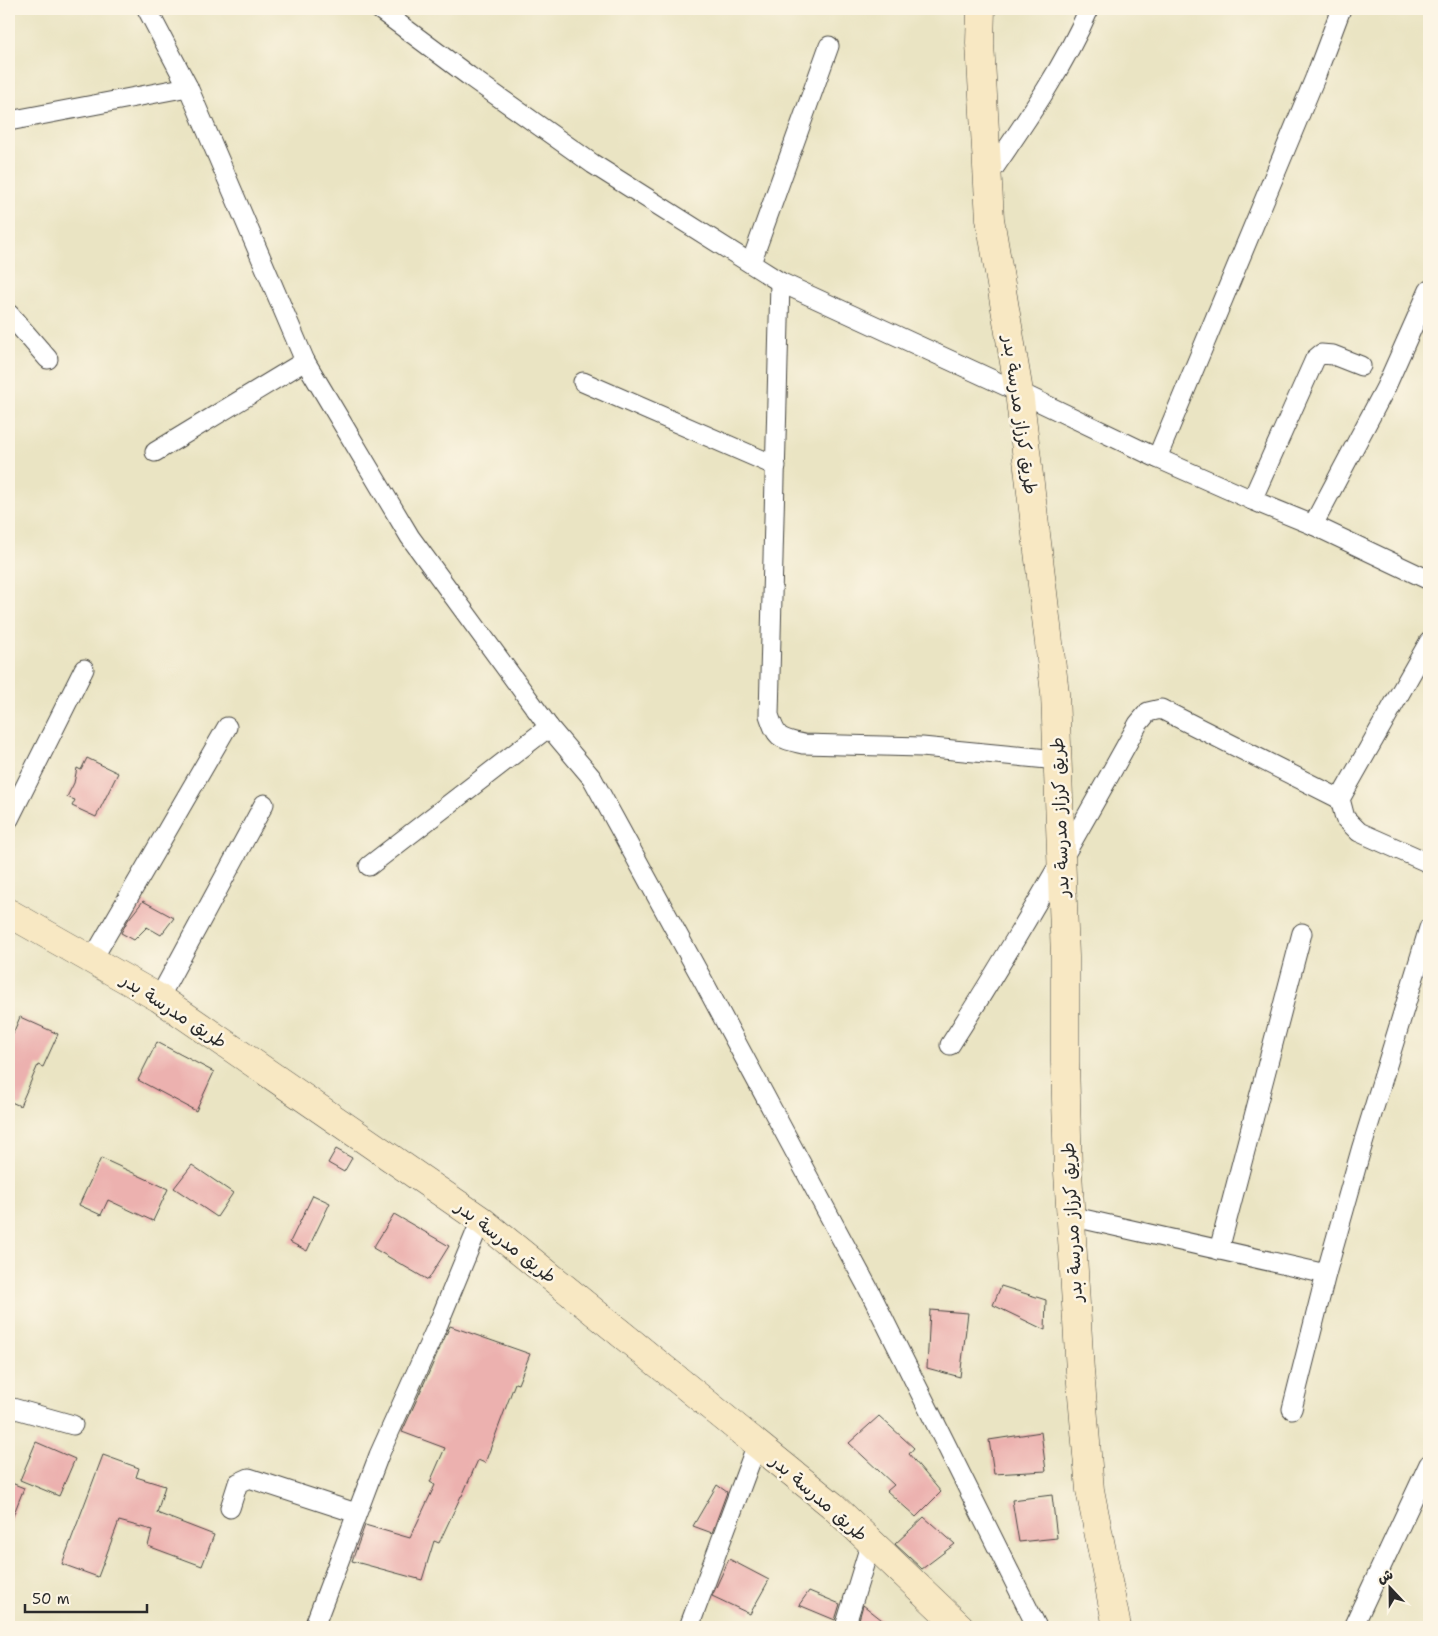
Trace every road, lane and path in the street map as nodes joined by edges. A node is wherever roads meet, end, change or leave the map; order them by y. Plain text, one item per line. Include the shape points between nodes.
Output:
1 (148, 9) edge
2 (379, 9) edge
3 (981, 9) edge
4 (1090, 9) edge
5 (1341, 9) edge
6 (829, 46) dead end
7 (188, 87) junction
8 (9, 122) edge
9 (987, 178) junction
10 (752, 263) junction
11 (780, 282) junction
12 (1429, 290) edge
13 (9, 314) edge
14 (48, 359) dead end
15 (305, 361) junction
16 (1361, 366) dead end
17 (583, 382) dead end
18 (1019, 392) junction
19 (155, 452) dead end
20 (1156, 458) junction
21 (776, 466) junction
22 (1252, 500) junction
23 (1313, 525) junction
24 (1429, 580) edge
25 (1429, 642) edge
26 (84, 669) dead end
27 (226, 727) dead end
28 (549, 727) junction
29 (1058, 760) junction
30 (1340, 799) junction
31 (264, 804) dead end
32 (9, 819) edge
33 (1062, 860) junction
34 (1429, 863) edge
35 (369, 866) dead end
36 (9, 913) edge
37 (1429, 928) edge
38 (1302, 933) dead end
39 (92, 960) junction
40 (159, 998) junction
41 (950, 1045) dead end
42 (1070, 1216) junction
43 (480, 1220) junction
44 (1219, 1250) junction
45 (1326, 1274) junction
46 (9, 1408) edge
47 (1292, 1409) dead end
48 (73, 1425) dead end
49 (757, 1444) junction
50 (1429, 1464) edge
51 (230, 1508) dead end
52 (356, 1513) junction
53 (871, 1542) junction
54 (314, 1627) edge
55 (689, 1627) edge
56 (845, 1627) edge
57 (960, 1627) edge
58 (1037, 1627) edge
59 (1117, 1627) edge
60 (1353, 1627) edge

1 - 7 street
2 - 10 street via 594,164
3 - 9 street, طريق كرزاز مدرسة بدر
4 - 9 street via 1033,112
5 - 20 street
6 - 10 street
7 - 8 street
7 - 15 street
9 - 18 street, طريق كرزاز مدرسة بدر via 990,219
10 - 11 street
11 - 18 street
11 - 21 street
12 - 23 street via 1385,389
13 - 14 street
15 - 19 street
15 - 28 street via 410,537
16 - 22 street via 1333,355 1321,354 1315,359
17 - 21 street
18 - 20 street
18 - 29 street, طريق كرزاز مدرسة بدر via 1055,693
20 - 22 street
21 - 29 street via 770,715 776,733 803,744 922,747
22 - 23 street
23 - 24 street
25 - 30 street
26 - 32 street
27 - 39 street
28 - 35 street
28 - 58 street via 592,778 707,988 869,1290
29 - 33 street, طريق كرزاز مدرسة بدر
30 - 33 street via 1161,709 1148,712 1138,724
30 - 34 street via 1346,818 1359,832
31 - 40 street
33 - 41 street
33 - 42 street, طريق كرزاز مدرسة بدر
36 - 39 street, طريق مدرسة بدر
37 - 45 street
38 - 44 street
39 - 40 street, طريق مدرسة بدر
40 - 43 street, طريق مدرسة بدر
42 - 44 street
42 - 59 street, طريق كرزاز مدرسة بدر via 1090,1490
43 - 49 street, طريق مدرسة بدر
43 - 52 street
44 - 45 street
45 - 47 street
46 - 48 street
49 - 53 street, طريق مدرسة بدر via 832,1505
49 - 55 street
50 - 60 street
51 - 52 street via 238,1483 249,1478
52 - 54 street
53 - 56 street
53 - 57 street, طريق مدرسة بدر

